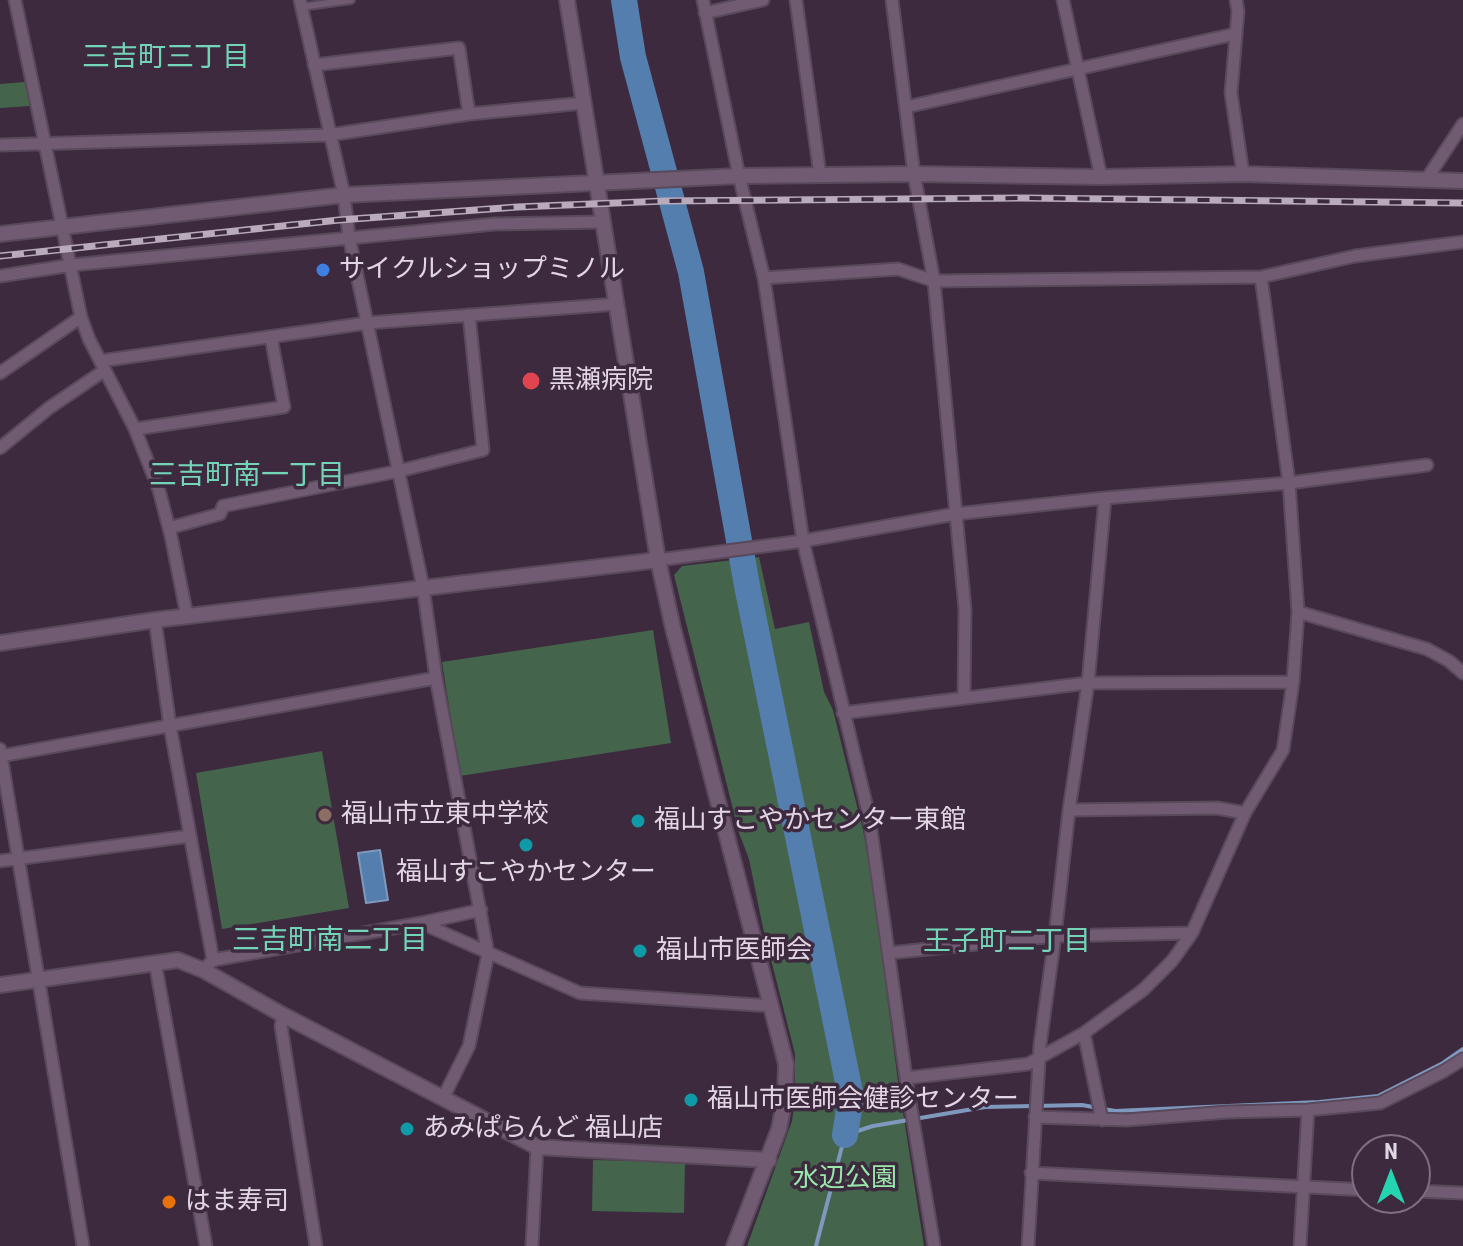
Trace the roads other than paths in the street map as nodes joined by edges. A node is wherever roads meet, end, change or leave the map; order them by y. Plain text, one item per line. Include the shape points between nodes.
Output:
1 (15, 0) edge
2 (351, 0) edge
3 (567, 0) edge
4 (703, 0) edge
5 (763, 0) edge
6 (796, 0) edge
7 (894, 0) edge
8 (1063, 0) edge
9 (1236, 0) edge
10 (300, 4) edge
11 (705, 13) junction
12 (1235, 34) junction
13 (314, 65) junction
14 (1078, 69) junction
15 (584, 103) junction
16 (906, 107) junction
17 (469, 114) junction
18 (1463, 124) edge
19 (329, 135) junction
20 (46, 144) junction
21 (0, 145) edge
22 (914, 174) junction
23 (1243, 174) junction
24 (820, 175) junction
25 (739, 176) junction
26 (1101, 177) junction
27 (1426, 180) junction
28 (597, 181) junction
29 (1463, 181) edge
30 (344, 195) junction
31 (603, 222) junction
32 (62, 226) junction
33 (0, 234) edge
34 (349, 237) junction
35 (1463, 242) edge
36 (72, 265) junction
37 (0, 276) edge
38 (1261, 277) junction
39 (764, 278) junction
40 (934, 281) junction
41 (617, 304) junction
42 (469, 315) junction
43 (81, 317) junction
44 (367, 323) junction
45 (271, 337) junction
46 (103, 366) junction
47 (0, 373) edge
48 (135, 429) junction
49 (0, 448) edge
50 (1427, 465) dead end
51 (399, 471) junction
52 (1289, 483) junction
53 (1105, 498) junction
54 (955, 514) junction
55 (169, 528) junction
56 (803, 541) junction
57 (658, 560) junction
58 (423, 587) junction
59 (1298, 612) junction
60 (187, 616) junction
61 (155, 620) junction
62 (0, 643) edge
63 (1463, 673) edge
64 (436, 678) junction
65 (1293, 682) junction
66 (1088, 683) junction
67 (964, 697) junction
68 (843, 713) junction
69 (170, 726) junction
70 (0, 749) edge
71 (0, 756) edge
72 (1069, 810) junction
73 (1245, 813) junction
74 (190, 836) junction
75 (17, 858) junction
76 (0, 861) edge
77 (481, 910) junction
78 (421, 923) junction
79 (1192, 933) junction
80 (1055, 936) junction
81 (889, 953) junction
82 (488, 954) junction
83 (155, 962) junction
84 (208, 965) junction
85 (38, 979) junction
86 (0, 985) edge
87 (772, 1006) junction
88 (283, 1015) junction
89 (1084, 1033) junction
90 (1039, 1059) junction
91 (1463, 1059) edge
92 (906, 1078) junction
93 (443, 1098) junction
94 (1308, 1110) junction
95 (1035, 1117) junction
96 (1102, 1120) junction
97 (537, 1147) junction
98 (769, 1160) junction
99 (1031, 1173) junction
100 (1304, 1187) junction
101 (1351, 1189) edge
102 (1431, 1192) edge
103 (1463, 1193) edge
104 (83, 1246) edge
105 (206, 1246) edge
106 (316, 1246) edge
107 (532, 1246) edge
108 (734, 1246) edge
109 (934, 1246) edge
110 (1028, 1246) edge
111 (1300, 1246) edge

1 - 20 street
2 - 10 lane
3 - 15 street
4 - 11 street
5 - 11 street
6 - 24 street
7 - 16 street
8 - 14 street
9 - 12 street
10 - 13 street
11 - 25 street
12 - 14 street
12 - 23 street via 1231,93
13 - 17 street via 459,48
13 - 19 street
14 - 16 street
14 - 26 street
15 - 17 street
15 - 28 street
16 - 22 street
17 - 19 street
18 - 27 street
19 - 20 street
19 - 30 street
20 - 21 street
20 - 32 street
22 - 24 street
22 - 26 street
22 - 40 street
23 - 26 street
23 - 27 street
24 - 25 street
25 - 28 street
25 - 39 street
27 - 29 street
28 - 30 street
28 - 31 street
30 - 32 street
30 - 34 street
31 - 34 street via 494,224
31 - 41 street
32 - 33 street
32 - 36 street
34 - 36 street
34 - 44 street
35 - 38 street via 1355,256
36 - 37 street
36 - 43 street
38 - 40 street
38 - 52 street
39 - 40 street via 898,269
39 - 56 street
40 - 54 street
41 - 42 street
41 - 57 street
42 - 44 street
42 - 51 street via 483,450
43 - 46 street
43 - 47 street
44 - 45 street
44 - 51 street
45 - 46 street
45 - 48 street via 284,407
46 - 48 street
46 - 49 street
48 - 55 street
50 - 52 street
51 - 55 street via 223,506 220,514
51 - 58 street
52 - 53 street
52 - 59 street
53 - 54 street
53 - 66 street
54 - 56 street
54 - 67 street via 965,609
55 - 60 street
56 - 57 street
56 - 68 street
57 - 58 street
57 - 87 street
58 - 60 street
58 - 64 street
59 - 63 street via 1427,649
59 - 65 street
60 - 61 street
61 - 62 street
61 - 69 street
64 - 69 street
64 - 77 street
65 - 66 street
65 - 73 street via 1283,750
66 - 67 street
66 - 72 street
67 - 68 street
68 - 81 street via 869,816
69 - 71 street
69 - 74 street
70 - 71 street
71 - 75 street
72 - 73 street via 1217,808
72 - 80 street
73 - 79 street
74 - 75 street
74 - 84 street
75 - 76 street
75 - 85 street
77 - 78 street
77 - 82 street
78 - 82 street
78 - 84 street
79 - 80 street
79 - 89 street via 1143,990
80 - 81 street
80 - 90 street
81 - 92 street
82 - 87 street via 580,993
82 - 93 street via 469,1046
83 - 84 street
83 - 85 street
83 - 105 street
84 - 88 street
85 - 86 street
85 - 104 street
87 - 98 street via 786,1064 785,1098
88 - 93 street
88 - 106 street
89 - 90 street
89 - 96 street
90 - 92 street
90 - 95 street
91 - 94 street via 1380,1103
92 - 109 street
93 - 97 street
94 - 96 street
94 - 100 street
95 - 96 street
95 - 99 street
97 - 98 street
97 - 107 street
98 - 108 street
99 - 100 street
99 - 110 street
100 - 101 street
100 - 111 street
102 - 103 street

